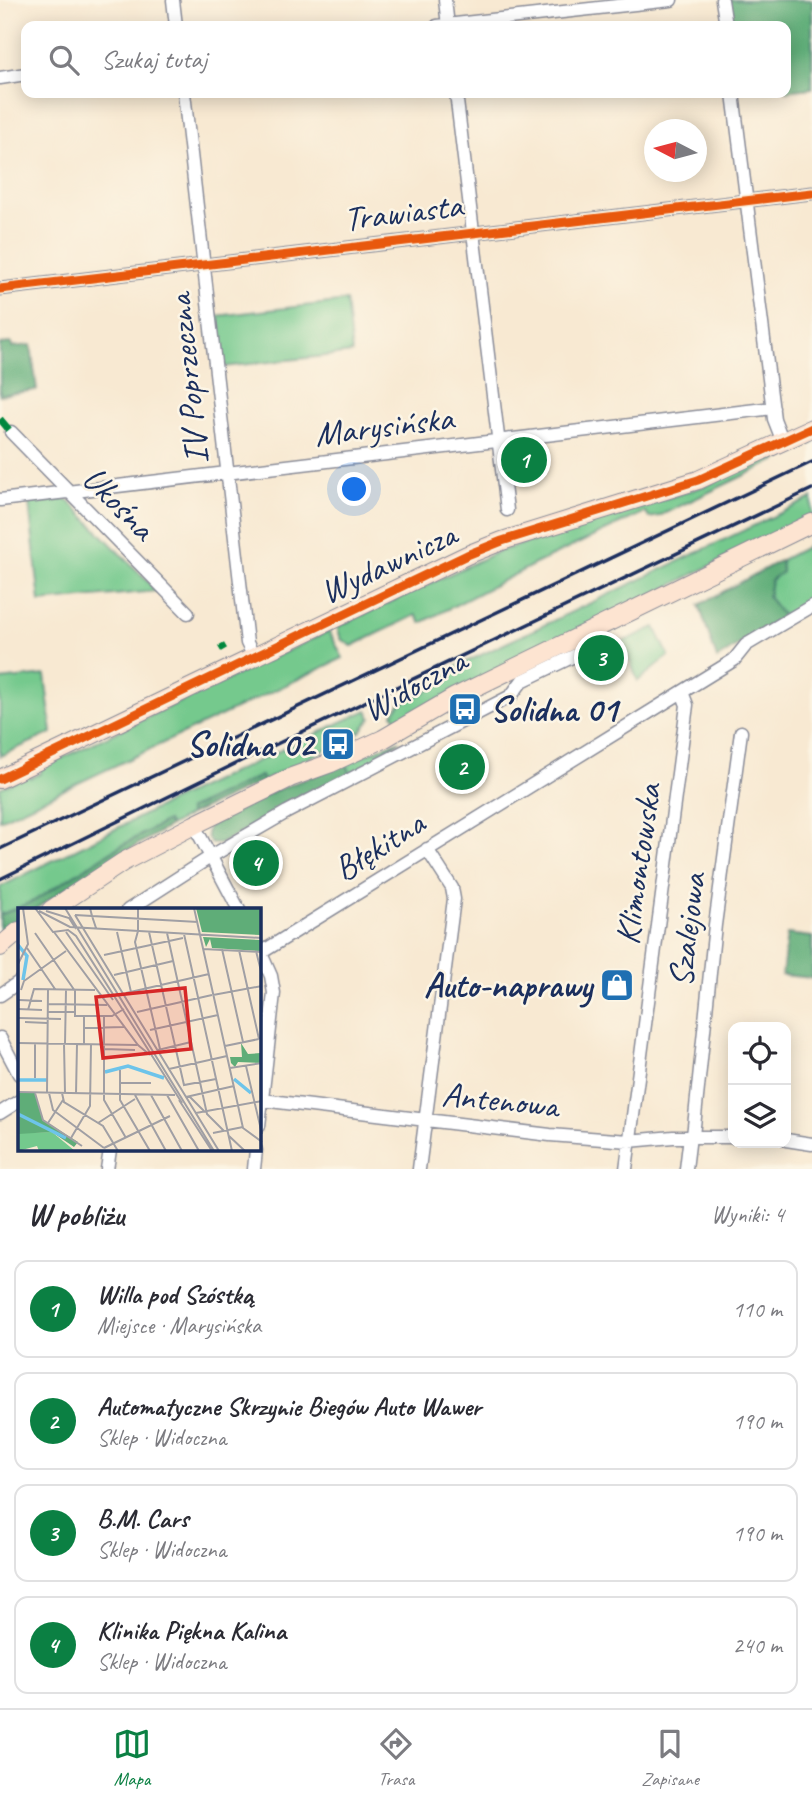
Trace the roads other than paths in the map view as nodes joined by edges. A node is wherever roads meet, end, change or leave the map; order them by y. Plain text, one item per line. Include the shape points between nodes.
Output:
1 (173, 0) edge
2 (445, 0) edge
3 (671, 0) edge
4 (722, 0) edge
5 (175, 21) edge
6 (445, 21) edge
7 (488, 21) edge
8 (725, 21) edge
9 (21, 75) edge
10 (0, 78) edge
11 (185, 98) edge
12 (457, 98) edge
13 (734, 98) edge
14 (812, 193) edge
15 (746, 202) junction
16 (473, 232) junction
17 (204, 264) junction
18 (0, 289) edge
19 (774, 408) junction
20 (812, 428) edge
21 (11, 432) dead end
22 (498, 441) junction
23 (783, 442) junction
24 (227, 473) junction
25 (69, 492) junction
26 (0, 500) edge
27 (507, 510) dead end
28 (812, 523) edge
29 (812, 606) edge
30 (188, 613) dead end
31 (578, 654) dead end
32 (254, 657) junction
33 (682, 692) junction
34 (741, 732) dead end
35 (0, 779) edge
36 (194, 825) junction
37 (427, 849) junction
38 (211, 856) junction
39 (54, 908) edge
40 (131, 908) edge
41 (238, 908) edge
42 (18, 933) edge
43 (0, 947) edge
44 (261, 951) edge
45 (261, 954) edge
46 (18, 983) edge
47 (0, 995) edge
48 (0, 1038) edge
49 (18, 1072) edge
50 (262, 1100) junction
51 (18, 1102) edge
52 (261, 1109) edge
53 (0, 1113) edge
54 (425, 1121) junction
55 (691, 1136) junction
56 (728, 1137) edge
57 (629, 1141) junction
58 (791, 1141) edge
59 (812, 1144) edge
60 (419, 1169) edge
61 (626, 1169) edge
62 (686, 1169) edge

1 - 5 street
2 - 6 street
3 - 7 street
4 - 8 street
9 - 10 street
11 - 17 street, IV Poprzeczna
12 - 16 street
13 - 15 street
14 - 15 street, Trawiasta
15 - 16 street, Trawiasta
15 - 19 street
16 - 17 street, Trawiasta
16 - 22 street
17 - 18 street, Trawiasta
17 - 24 street, IV Poprzeczna
19 - 22 street, Marysińska
19 - 23 street
20 - 23 main road, Wydawnicza
21 - 25 street, Ukośna
22 - 24 street, Marysińska
22 - 27 street
23 - 32 main road, Wydawnicza via 688,483 477,551
24 - 25 street, Marysińska
24 - 32 street, IV Poprzeczna via 247,643
25 - 26 street, Marysińska
25 - 30 street, Ukośna
28 - 36 main road, Widoczna via 455,697 383,739
29 - 33 street, Błękitna via 746,645 734,660
31 - 38 street, Widoczna via 522,681 511,696
32 - 35 main road, Wydawnicza
33 - 37 street, Błękitna
33 - 57 street, Klimontowska via 687,705
34 - 55 street, Szalejowa
36 - 38 street
36 - 39 main road, Widoczna via 122,862
37 - 44 street, Błękitna
37 - 54 street via 454,899
38 - 40 street, Widoczna
38 - 41 street
42 - 43 main road
45 - 50 street via 274,993
46 - 47 street
48 - 49 street
50 - 52 street
50 - 54 street, Antenowa
51 - 53 street
54 - 57 street, Antenowa
54 - 60 street
55 - 56 street, Antenowa
55 - 57 street, Antenowa
55 - 62 street, Szalejowa
57 - 61 street, Klimontowska
58 - 59 street

